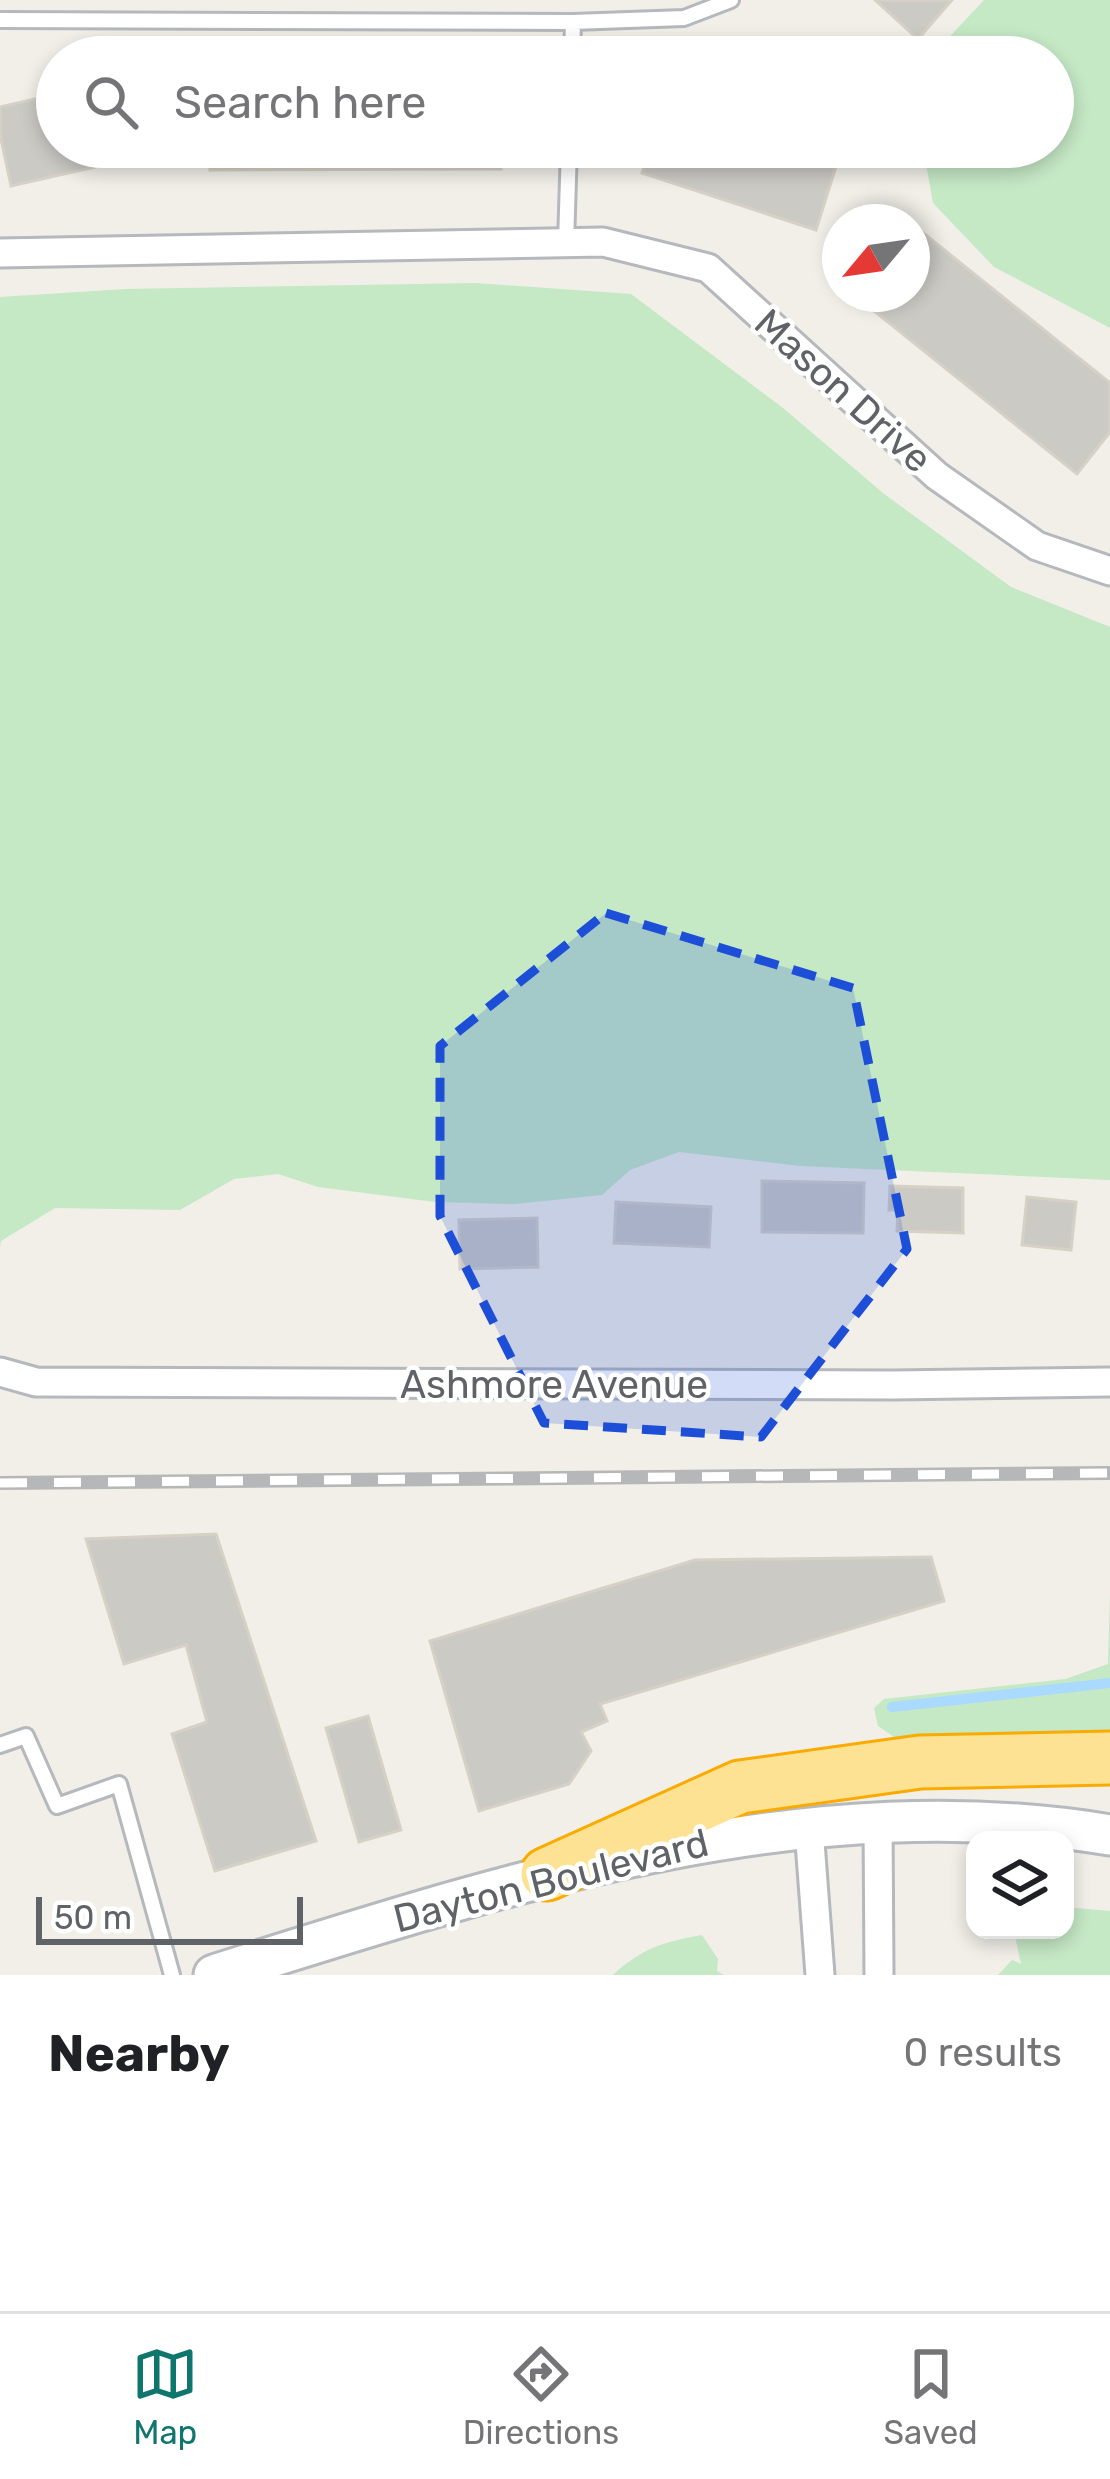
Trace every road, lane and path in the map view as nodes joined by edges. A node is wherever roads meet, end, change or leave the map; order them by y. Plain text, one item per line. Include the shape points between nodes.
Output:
1 (730, 0) edge
2 (0, 20) edge
3 (573, 22) junction
4 (573, 36) edge
5 (568, 168) edge
6 (566, 243) junction
7 (0, 254) edge
8 (1110, 572) edge
9 (0, 1372) edge
10 (1110, 1382) edge
11 (0, 1744) edge
12 (1110, 1758) edge
13 (878, 1822) junction
14 (809, 1829) junction
15 (1110, 1835) edge
16 (547, 1874) junction
17 (172, 1975) edge
18 (214, 1975) edge
19 (820, 1975) edge
20 (879, 1975) edge

1 - 3 lane via 684,18
2 - 3 lane
3 - 4 lane
5 - 6 lane
6 - 7 street, Mason Drive
6 - 8 street, Mason Drive via 603,242 708,268 937,476 1037,546
9 - 10 street, Ashmore Avenue via 36,1382
11 - 17 lane via 26,1736 57,1806 119,1784
12 - 16 highway via 920,1762 740,1787
13 - 14 main road, Dayton Boulevard
13 - 15 main road, Dayton Boulevard via 1042,1824
13 - 20 street
14 - 16 main road, Dayton Boulevard via 732,1836
14 - 19 street
16 - 18 main road, Dayton Boulevard

